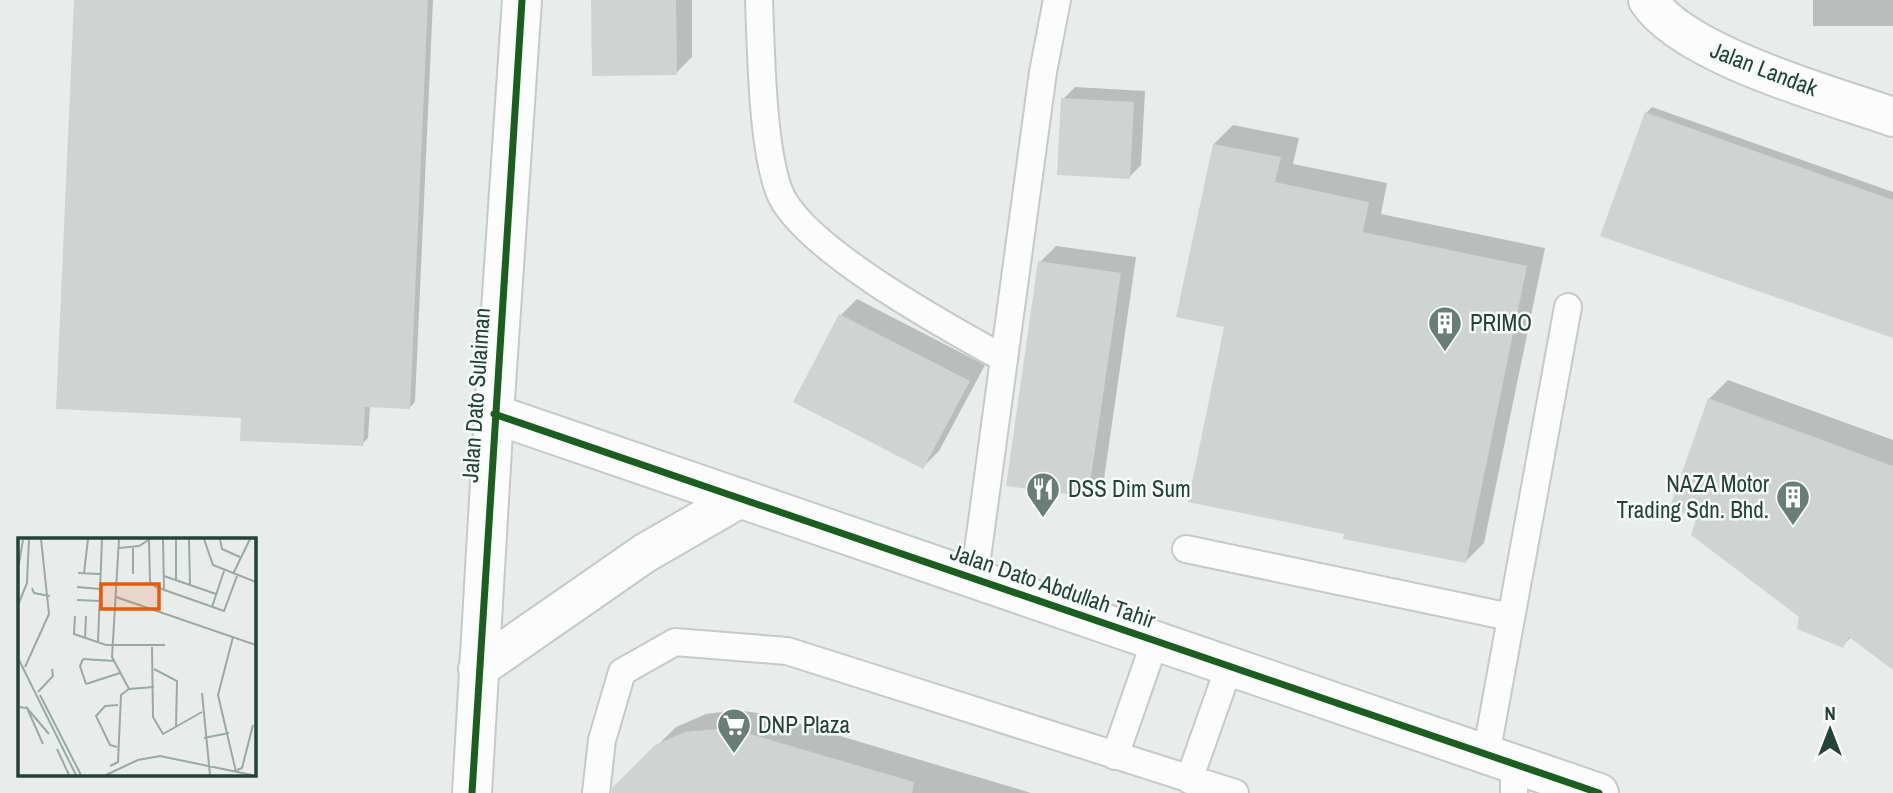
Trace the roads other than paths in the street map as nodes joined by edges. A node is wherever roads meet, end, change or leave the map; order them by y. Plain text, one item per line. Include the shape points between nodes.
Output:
1 (522, 0) edge
2 (759, 0) edge
3 (1057, 0) edge
4 (1648, 0) edge
5 (1893, 117) edge
6 (1568, 307) dead end
7 (1003, 358) junction
8 (494, 414) junction
9 (740, 498) junction
10 (1186, 549) dead end
11 (974, 580) junction
12 (1510, 617) junction
13 (1155, 641) junction
14 (1229, 667) junction
15 (478, 669) junction
16 (1115, 757) junction
17 (1505, 771) edge
18 (1189, 780) junction
19 (1577, 789) edge
20 (472, 793) edge
21 (596, 793) edge
22 (1235, 793) edge

1 - 8 street, Jalan Dato Sulaiman
2 - 7 lane via 769,142 779,192 797,218 907,304
3 - 7 lane
4 - 5 street, Jalan Landak via 1694,41
6 - 12 lane
7 - 11 lane
8 - 9 street, Jalan Dato Abdullah Tahir
8 - 15 street, Jalan Dato Sulaiman
9 - 11 street, Jalan Dato Abdullah Tahir
9 - 15 street via 645,553
10 - 12 lane
11 - 13 street, Jalan Dato Abdullah Tahir
12 - 17 lane
13 - 14 street, Jalan Dato Abdullah Tahir
13 - 16 lane
14 - 17 street, Jalan Dato Abdullah Tahir
14 - 18 lane
15 - 20 street, Jalan Dato Sulaiman
16 - 18 lane
16 - 21 lane via 787,652 675,642 622,672 602,740
17 - 19 street, Jalan Dato Abdullah Tahir
18 - 22 lane

